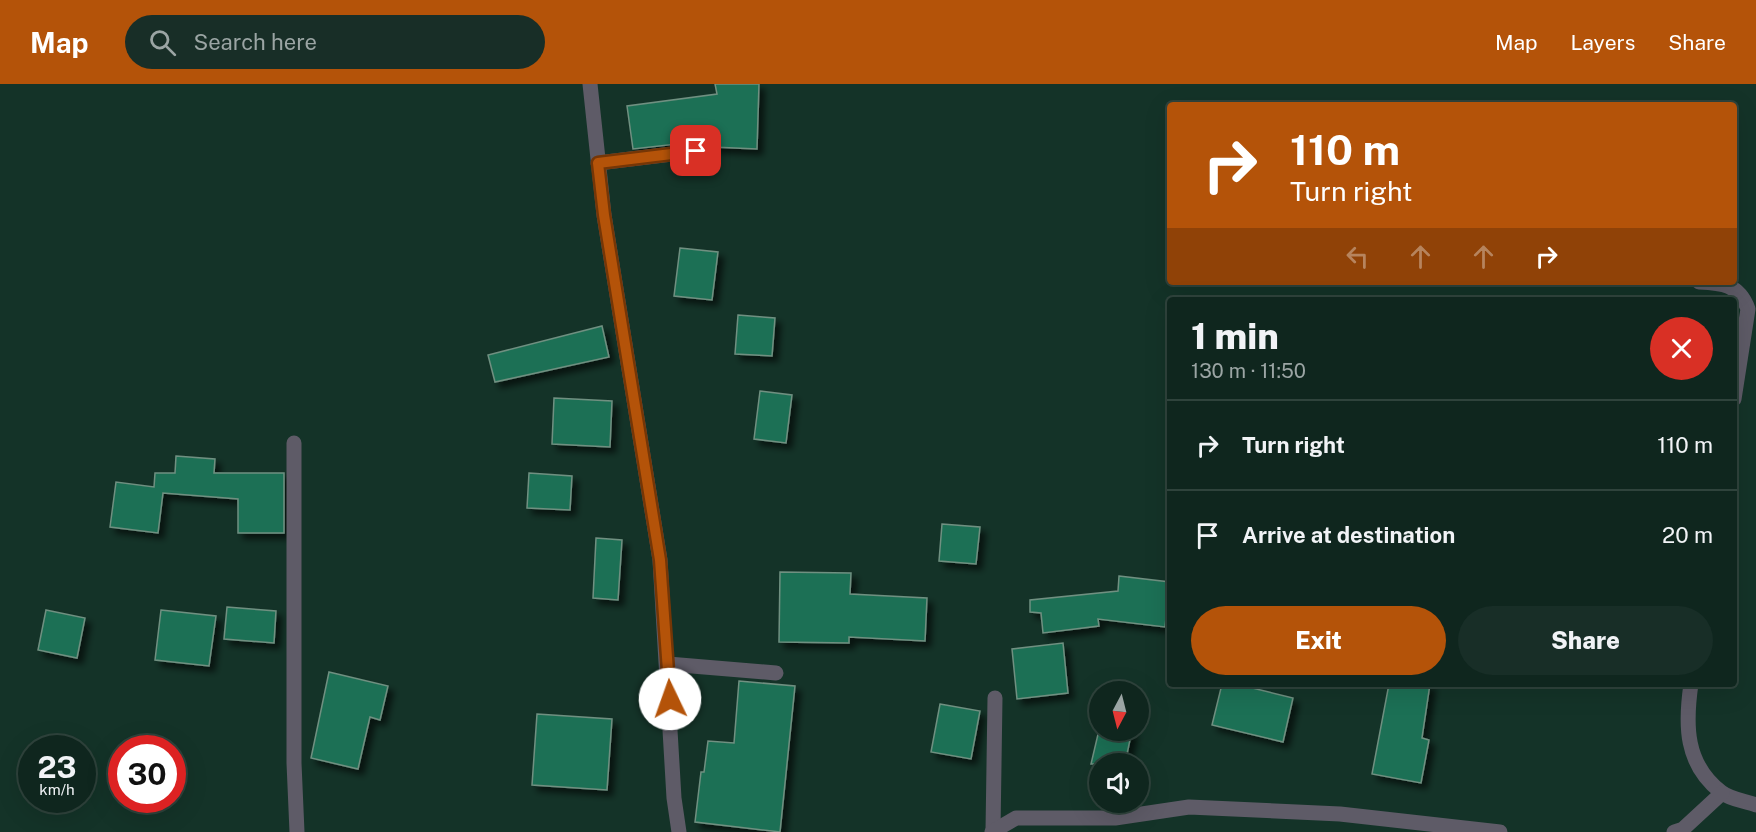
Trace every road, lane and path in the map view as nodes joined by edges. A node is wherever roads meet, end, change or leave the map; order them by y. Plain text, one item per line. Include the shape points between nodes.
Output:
1 (590, 84) edge
2 (696, 151) dead end
3 (598, 163) junction
4 (1724, 285) edge
5 (1737, 380) edge
6 (294, 443) dead end
7 (668, 664) junction
8 (776, 673) dead end
9 (1691, 687) edge
10 (995, 698) dead end
11 (1722, 793) junction
12 (1756, 805) edge
13 (297, 832) edge
14 (679, 832) edge
15 (993, 832) edge
16 (1500, 832) edge
17 (1674, 832) edge

1 - 3 street
2 - 3 street
3 - 7 street via 660,560
4 - 5 street via 1733,286 1744,297 1748,309
6 - 13 street
7 - 8 street
7 - 14 street
9 - 11 street via 1689,745 1702,772
10 - 15 street
11 - 12 street
11 - 17 street via 1683,829
15 - 16 street via 1016,818 1115,818 1189,807 1340,814

